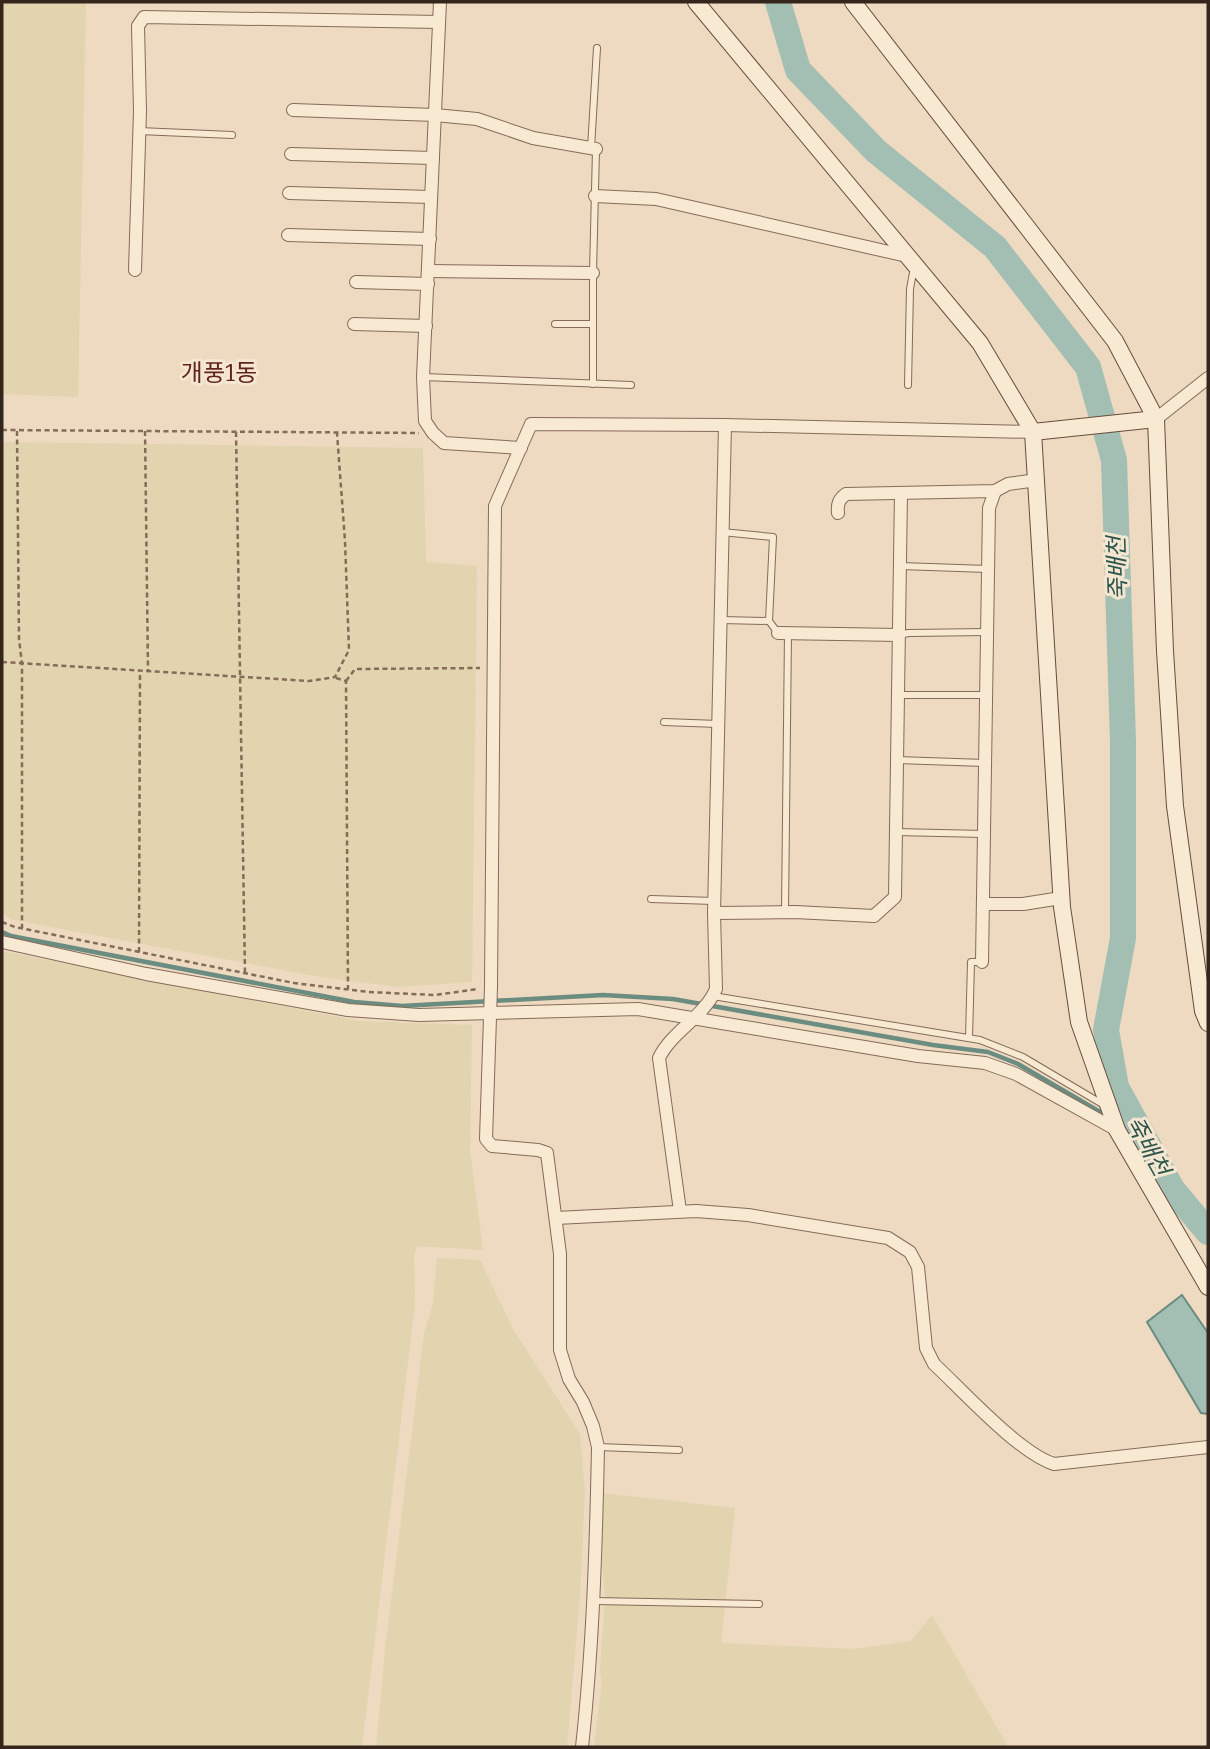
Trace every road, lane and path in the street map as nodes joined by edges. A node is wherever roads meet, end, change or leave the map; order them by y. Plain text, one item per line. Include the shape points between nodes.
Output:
1 (440, 2) edge
2 (696, 2) edge
3 (853, 2) edge
4 (439, 22) junction
5 (597, 48) dead end
6 (293, 110) dead end
7 (435, 115) junction
8 (139, 131) junction
9 (232, 135) dead end
10 (594, 149) junction
11 (291, 154) dead end
12 (433, 158) junction
13 (289, 193) dead end
14 (595, 196) junction
15 (431, 197) junction
16 (288, 235) dead end
17 (429, 239) junction
18 (911, 261) junction
19 (135, 270) dead end
20 (593, 273) junction
21 (428, 277) junction
22 (356, 282) dead end
23 (354, 324) dead end
24 (555, 324) dead end
25 (593, 324) junction
26 (426, 326) junction
27 (424, 377) junction
28 (1208, 378) edge
29 (593, 384) junction
30 (631, 385) dead end
31 (908, 385) dead end
32 (1156, 419) junction
33 (725, 425) junction
34 (2, 430) edge
35 (17, 430) junction
36 (145, 431) junction
37 (236, 432) junction
38 (1033, 432) junction
39 (337, 433) junction
40 (433, 433) junction
41 (521, 448) junction
42 (1037, 480) junction
43 (995, 491) junction
44 (901, 493) junction
45 (838, 513) dead end
46 (722, 532) junction
47 (900, 566) junction
48 (988, 569) junction
49 (721, 620) junction
50 (769, 621) junction
51 (987, 632) junction
52 (783, 633) junction
53 (899, 635) junction
54 (2, 662) edge
55 (22, 664) junction
56 (494, 668) junction
57 (140, 671) junction
58 (148, 671) junction
59 (241, 677) junction
60 (335, 677) junction
61 (346, 681) junction
62 (898, 695) junction
63 (986, 695) junction
64 (664, 722) dead end
65 (718, 724) junction
66 (897, 760) junction
67 (985, 763) junction
68 (896, 832) junction
69 (984, 834) junction
70 (1061, 898) junction
71 (651, 900) dead end
72 (983, 904) junction
73 (714, 907) junction
74 (785, 912) junction
75 (2, 922) edge
76 (22, 929) junction
77 (2, 942) edge
78 (139, 952) junction
79 (982, 962) joint
80 (245, 973) junction
81 (348, 989) junction
82 (491, 990) junction
83 (713, 996) junction
84 (490, 1012) junction
85 (695, 1018) junction
86 (1208, 1023) edge
87 (970, 1038) junction
88 (1109, 1107) junction
89 (1116, 1130) junction
90 (680, 1211) junction
91 (556, 1218) junction
92 (1208, 1287) edge
93 (598, 1447) junction
94 (1208, 1447) edge
95 (679, 1450) dead end
96 (594, 1601) junction
97 (759, 1604) dead end
98 (582, 1747) edge

1 - 4 street
2 - 18 street
3 - 32 street via 1115,341
4 - 7 street
4 - 8 street via 144,17 138,26
5 - 10 lane
6 - 7 street
7 - 10 street via 477,119 533,138
7 - 12 street
8 - 9 lane
8 - 19 street
10 - 14 lane
11 - 12 street
12 - 15 street
13 - 15 street
14 - 18 street via 656,199
14 - 20 lane
15 - 17 street
16 - 17 street
17 - 21 street
18 - 31 lane
18 - 38 street via 980,343
20 - 21 street
20 - 25 lane
21 - 22 street
21 - 26 street
23 - 26 street
24 - 25 lane
25 - 29 lane
26 - 27 street
27 - 29 lane
27 - 40 street via 425,422
28 - 32 street
29 - 30 lane
32 - 38 street
32 - 86 street via 1175,806
33 - 38 street
33 - 41 street via 531,424
33 - 46 street
34 - 35 path
35 - 36 path
35 - 55 path
36 - 37 path
36 - 58 path
37 - 39 path
37 - 59 path
38 - 42 street
39 - 40 path
39 - 60 path via 349,650
40 - 41 street via 444,443
41 - 56 street via 495,506
42 - 43 street
42 - 70 street
43 - 44 street
43 - 48 street via 989,508
44 - 45 street via 846,494
44 - 47 street
46 - 49 street
46 - 50 lane via 773,537
47 - 48 lane
47 - 53 street
48 - 51 street
49 - 50 lane
49 - 65 street
50 - 52 lane
51 - 53 lane
51 - 63 street
52 - 53 street
52 - 74 lane
53 - 62 street
54 - 55 path
55 - 57 path
55 - 76 path
56 - 61 path via 355,669
56 - 82 street
57 - 58 path
57 - 78 path
58 - 59 path
59 - 60 path via 309,681
59 - 80 path
60 - 61 path
61 - 81 path
62 - 63 lane
62 - 66 street
63 - 67 street
64 - 65 lane
65 - 73 street
66 - 67 lane
66 - 68 street
67 - 69 street
68 - 69 lane
68 - 74 street via 895,897 874,916
69 - 72 street
70 - 72 street
70 - 88 street via 1079,1022
71 - 73 lane
72 - 79 street
73 - 74 street
73 - 83 street
75 - 76 path
76 - 78 path
77 - 84 street via 146,974 348,1010 419,1015
78 - 80 path
79 - 87 lane via 971,962
80 - 81 path
81 - 82 path via 436,995
82 - 84 street
83 - 85 street
83 - 87 lane
84 - 85 street via 638,1009
84 - 91 street via 486,1139 492,1146 547,1153
85 - 89 street via 985,1063 1016,1074
85 - 90 street via 664,1047 659,1058
87 - 88 lane via 1023,1058
88 - 89 street
89 - 92 street
90 - 91 street
90 - 94 street via 748,1215 888,1238 910,1252 918,1267 926,1348 934,1364 1042,1460 1054,1464
91 - 93 street via 561,1350
93 - 95 lane
93 - 96 street
96 - 97 lane
96 - 98 street

